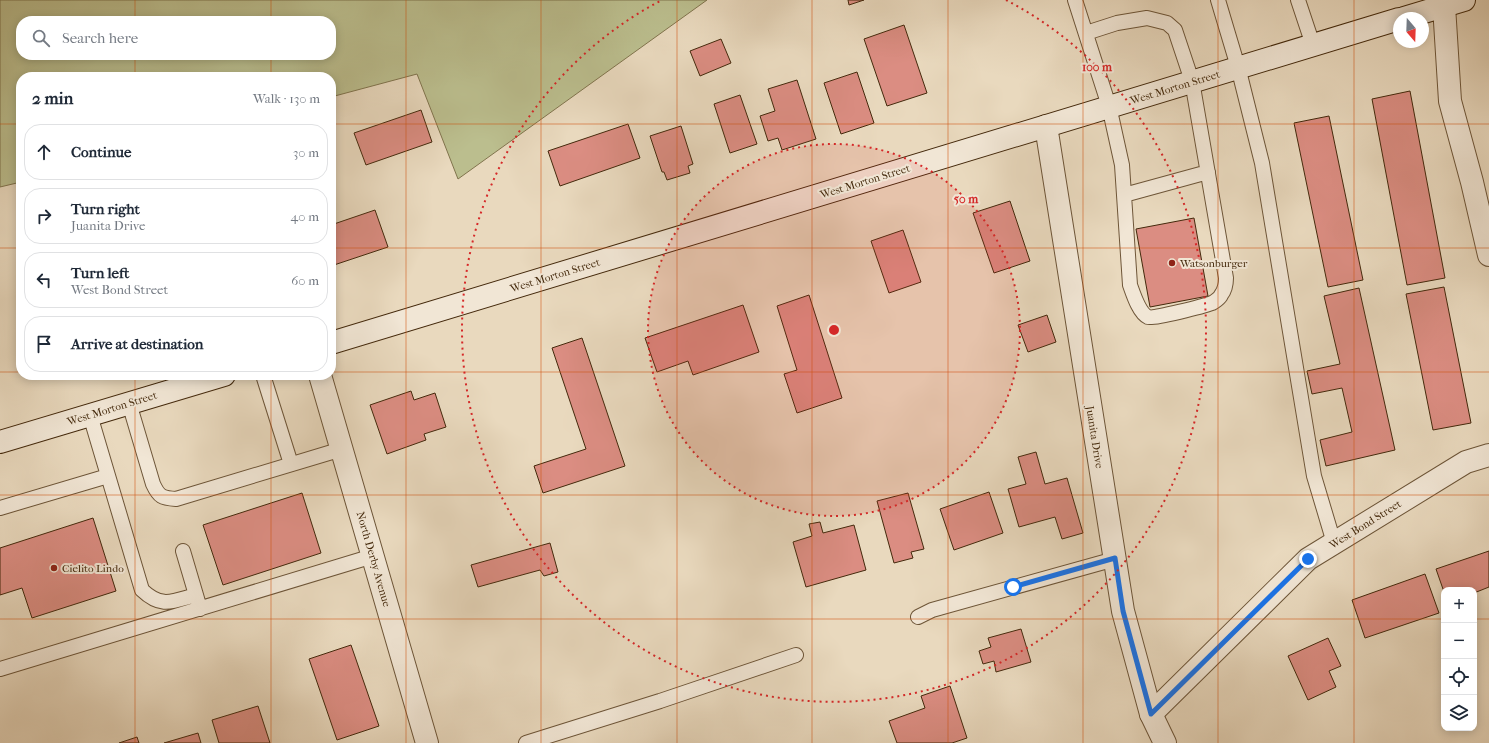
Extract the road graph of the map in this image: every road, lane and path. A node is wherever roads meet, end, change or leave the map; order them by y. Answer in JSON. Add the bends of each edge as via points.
{"nodes":[{"id":1,"x":1075,"y":0,"type":"edge"},
{"id":2,"x":1218,"y":0,"type":"edge"},
{"id":3,"x":1298,"y":0,"type":"edge"},
{"id":4,"x":1454,"y":3,"type":"edge"},
{"id":5,"x":1424,"y":12,"type":"edge"},
{"id":6,"x":1393,"y":21,"type":"edge"},
{"id":7,"x":1086,"y":33,"type":"junction"},
{"id":8,"x":1313,"y":45,"type":"junction"},
{"id":9,"x":1238,"y":68,"type":"junction"},
{"id":10,"x":1192,"y":81,"type":"junction"},
{"id":11,"x":1109,"y":106,"type":"junction"},
{"id":12,"x":1046,"y":126,"type":"junction"},
{"id":13,"x":1208,"y":172,"type":"junction"},
{"id":14,"x":1124,"y":195,"type":"junction"},
{"id":15,"x":1489,"y":255,"type":"edge"},
{"id":16,"x":336,"y":341,"type":"edge"},
{"id":17,"x":207,"y":380,"type":"edge"},
{"id":18,"x":265,"y":380,"type":"edge"},
{"id":19,"x":321,"y":380,"type":"edge"},
{"id":20,"x":129,"y":403,"type":"junction"},
{"id":21,"x":90,"y":415,"type":"junction"},
{"id":22,"x":0,"y":442,"type":"edge"},
{"id":23,"x":342,"y":449,"type":"junction"},
{"id":24,"x":1489,"y":455,"type":"edge"},
{"id":25,"x":291,"y":464,"type":"junction"},
{"id":26,"x":108,"y":476,"type":"junction"},
{"id":27,"x":0,"y":508,"type":"edge"},
{"id":28,"x":1334,"y":543,"type":"junction"},
{"id":29,"x":183,"y":552,"type":"dead end"},
{"id":30,"x":373,"y":556,"type":"junction"},
{"id":31,"x":1115,"y":558,"type":"junction"},
{"id":32,"x":196,"y":595,"type":"junction"},
{"id":33,"x":200,"y":609,"type":"junction"},
{"id":34,"x":918,"y":617,"type":"dead end"},
{"id":35,"x":796,"y":655,"type":"dead end"},
{"id":36,"x":0,"y":669,"type":"edge"},
{"id":37,"x":1151,"y":714,"type":"junction"},
{"id":38,"x":427,"y":743,"type":"edge"},
{"id":39,"x":526,"y":743,"type":"edge"},
{"id":40,"x":1165,"y":743,"type":"edge"}],
"edges":[{"from":1,"to":7,"type":"lane"},
{"from":2,"to":9,"type":"lane"},
{"from":3,"to":8,"type":"lane"},
{"from":4,"to":5,"type":"street"},
{"from":4,"to":15,"type":"street","via":[[1450,101]]},
{"from":6,"to":8,"type":"street","name":"West Morton Street"},
{"from":7,"to":10,"type":"lane","via":[[1147,18],[1167,23],[1175,30]]},
{"from":7,"to":11,"type":"lane"},
{"from":8,"to":9,"type":"street","name":"West Morton Street"},
{"from":9,"to":10,"type":"street","name":"West Morton Street"},
{"from":9,"to":28,"type":"lane","via":[[1262,163],[1314,476]]},
{"from":10,"to":11,"type":"street","name":"West Morton Street"},
{"from":10,"to":13,"type":"lane"},
{"from":11,"to":12,"type":"street","name":"West Morton Street"},
{"from":11,"to":14,"type":"lane","via":[[1122,165]]},
{"from":12,"to":16,"type":"street","name":"West Morton Street"},
{"from":12,"to":31,"type":"street","name":"Juanita Drive"},
{"from":13,"to":14,"type":"lane"},
{"from":13,"to":14,"type":"lane","via":[[1226,278],[1221,296],[1212,303],[1164,315],[1149,317],[1143,314],[1130,285]]},
{"from":17,"to":20,"type":"street","name":"West Morton Street"},
{"from":18,"to":25,"type":"lane"},
{"from":19,"to":23,"type":"street","name":"North Derby Avenue"},
{"from":20,"to":21,"type":"street","name":"West Morton Street"},
{"from":20,"to":25,"type":"lane","via":[[153,484],[158,494],[165,498],[176,499]]},
{"from":21,"to":22,"type":"street","name":"West Morton Street"},
{"from":21,"to":26,"type":"lane"},
{"from":23,"to":25,"type":"lane"},
{"from":23,"to":30,"type":"street","name":"North Derby Avenue"},
{"from":24,"to":28,"type":"street","name":"West Bond Street","via":[[1466,462]]},
{"from":26,"to":27,"type":"lane"},
{"from":26,"to":32,"type":"lane","via":[[142,590],[150,597],[167,603]]},
{"from":28,"to":37,"type":"street","name":"West Bond Street","via":[[1308,559]]},
{"from":29,"to":32,"type":"lane"},
{"from":30,"to":33,"type":"lane"},
{"from":30,"to":38,"type":"street","name":"North Derby Avenue"},
{"from":31,"to":34,"type":"lane","via":[[932,610]]},
{"from":31,"to":37,"type":"street","name":"Juanita Drive","via":[[1123,611]]},
{"from":32,"to":33,"type":"lane"},
{"from":33,"to":36,"type":"lane"},
{"from":35,"to":39,"type":"lane"},
{"from":37,"to":40,"type":"street","name":"Juanita Drive"}]}
